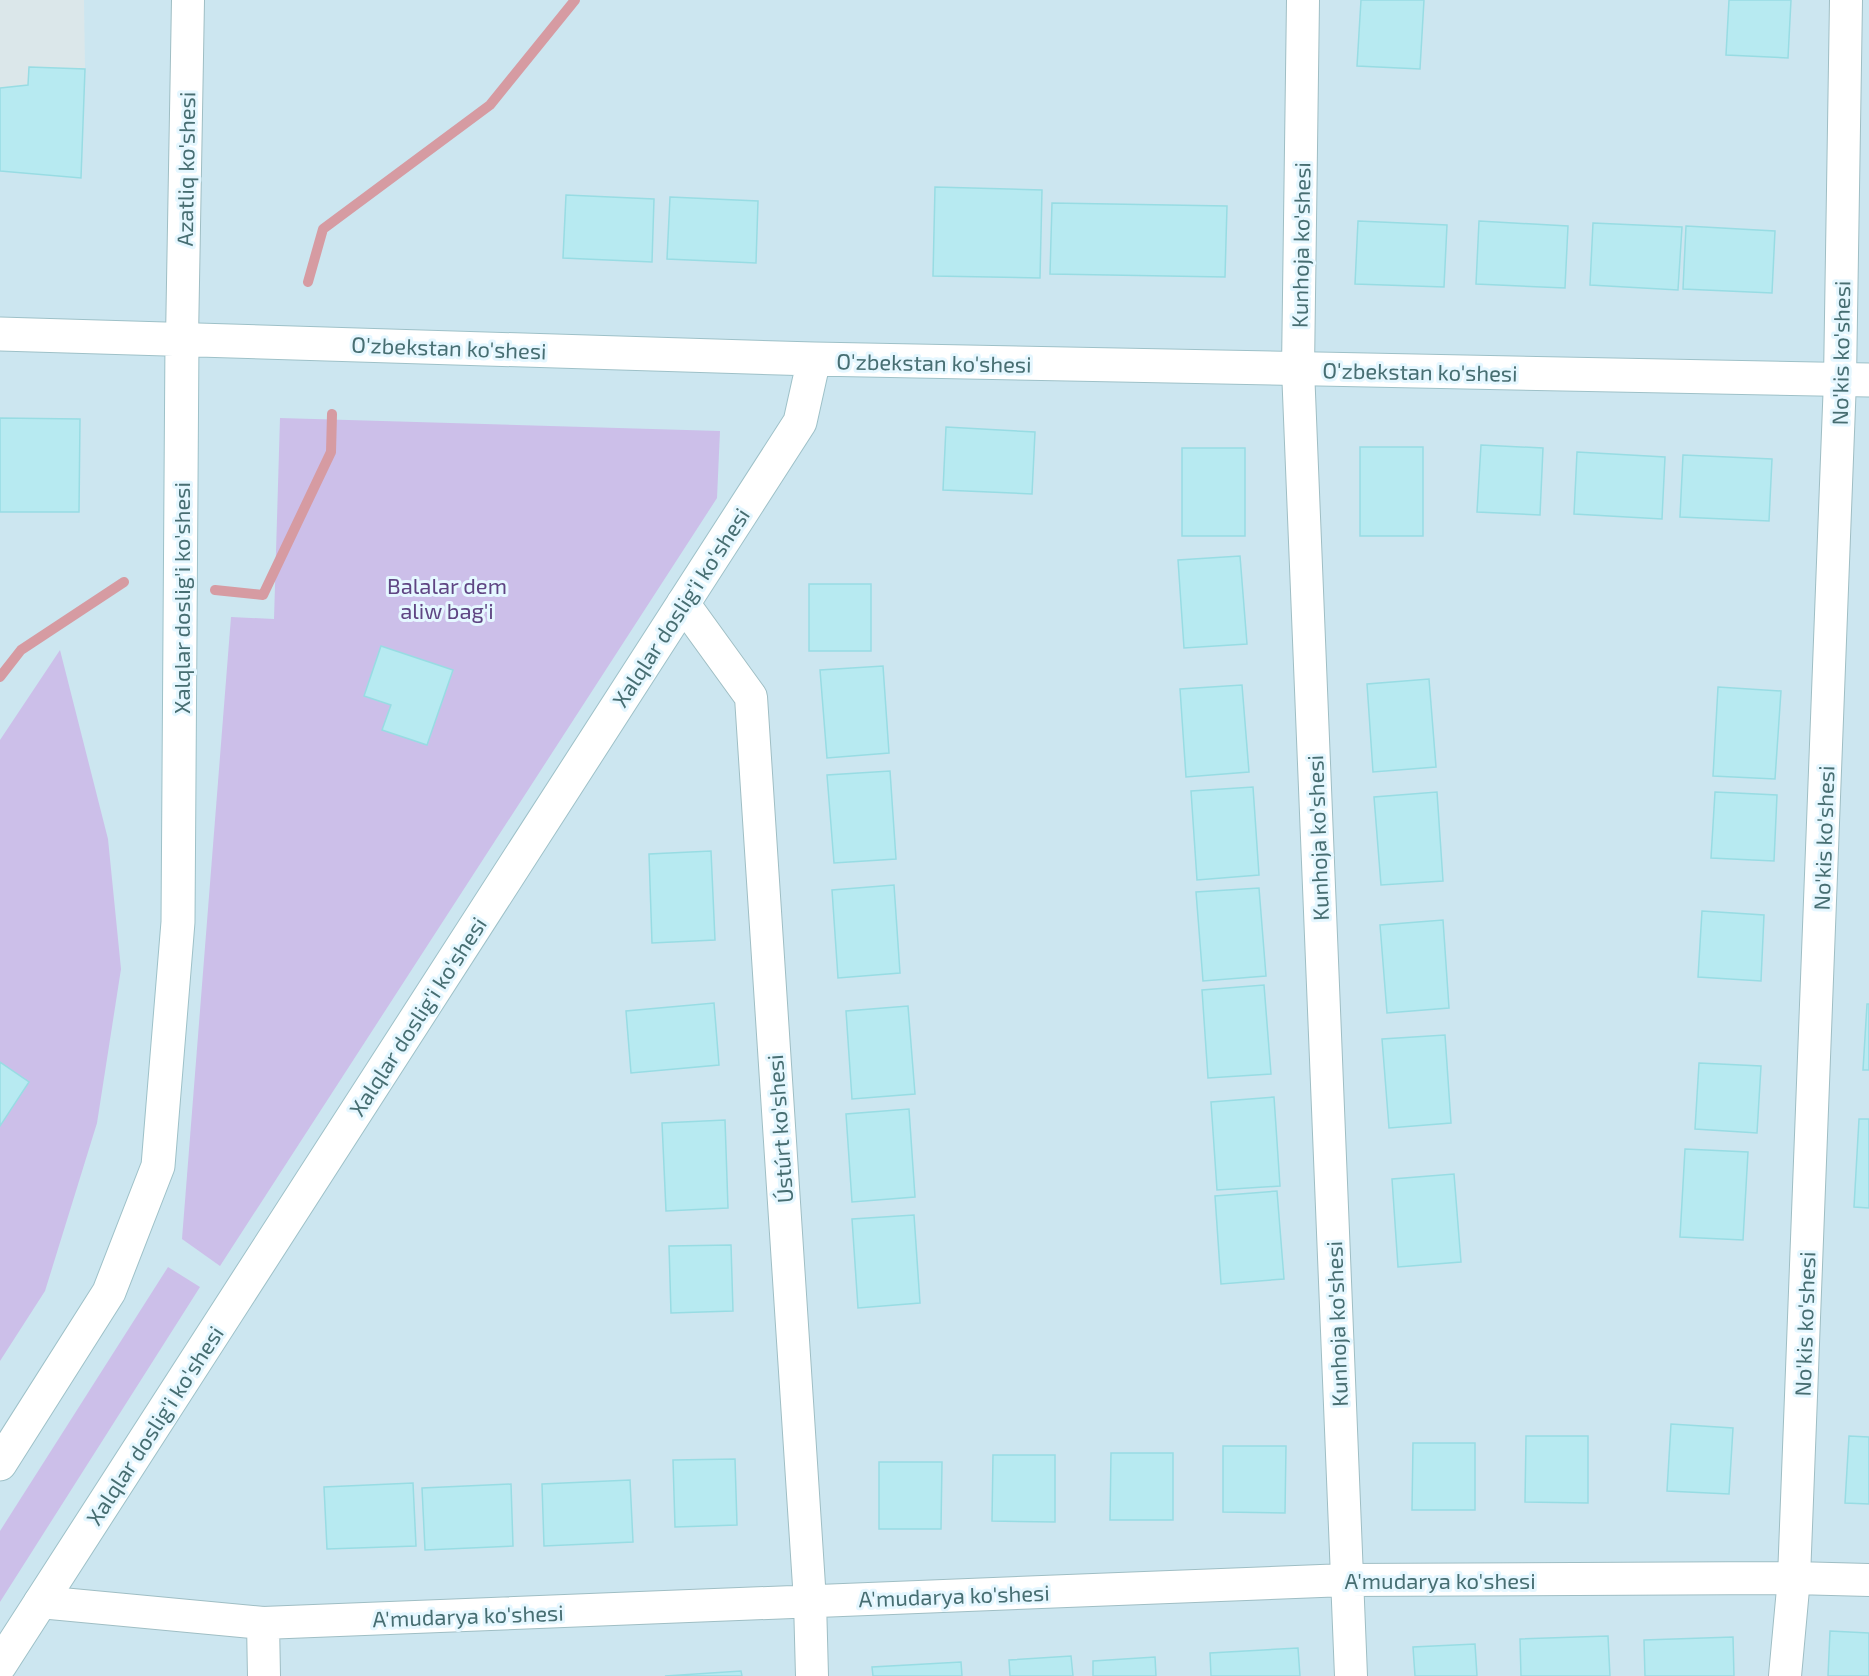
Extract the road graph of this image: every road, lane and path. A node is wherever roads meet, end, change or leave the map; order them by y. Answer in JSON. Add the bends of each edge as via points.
{"nodes":[{"id":1,"x":188,"y":0,"type":"edge"},
{"id":2,"x":1303,"y":0,"type":"edge"},
{"id":3,"x":1846,"y":0,"type":"edge"},
{"id":4,"x":0,"y":334,"type":"edge"},
{"id":5,"x":182,"y":339,"type":"junction"},
{"id":6,"x":814,"y":359,"type":"junction"},
{"id":7,"x":1298,"y":369,"type":"junction"},
{"id":8,"x":1855,"y":380,"type":"edge"},
{"id":9,"x":683,"y":603,"type":"junction"},
{"id":10,"x":0,"y":1464,"type":"edge"},
{"id":11,"x":1794,"y":1578,"type":"junction"},
{"id":12,"x":1346,"y":1580,"type":"junction"},
{"id":13,"x":1869,"y":1580,"type":"edge"},
{"id":14,"x":810,"y":1601,"type":"junction"},
{"id":15,"x":40,"y":1602,"type":"junction"},
{"id":16,"x":263,"y":1623,"type":"junction"},
{"id":17,"x":0,"y":1665,"type":"edge"},
{"id":18,"x":264,"y":1676,"type":"edge"},
{"id":19,"x":812,"y":1676,"type":"edge"},
{"id":20,"x":1351,"y":1676,"type":"edge"},
{"id":21,"x":1785,"y":1676,"type":"edge"}],
"edges":[{"from":1,"to":5,"type":"street","name":"Azatliq ko'shesi"},
{"from":2,"to":7,"type":"street","name":"Kunhoja ko'shesi"},
{"from":3,"to":8,"type":"street","name":"No'kis ko'shesi"},
{"from":4,"to":5,"type":"main road","name":"O'zbekstan ko'shesi"},
{"from":5,"to":6,"type":"main road","name":"O'zbekstan ko'shesi"},
{"from":5,"to":10,"type":"main road","name":"Xalqlar doslig'i ko'shesi","via":[[178,922],[158,1166],[109,1292]]},
{"from":6,"to":7,"type":"main road","name":"O'zbekstan ko'shesi"},
{"from":6,"to":9,"type":"main road","name":"Xalqlar doslig'i ko'shesi","via":[[800,422]]},
{"from":7,"to":8,"type":"main road","name":"O'zbekstan ko'shesi"},
{"from":7,"to":12,"type":"street","name":"Kunhoja ko'shesi"},
{"from":8,"to":11,"type":"street","name":"No'kis ko'shesi"},
{"from":9,"to":14,"type":"street","name":"Ústúrt ko'shesi","via":[[751,697]]},
{"from":9,"to":15,"type":"main road","name":"Xalqlar doslig'i ko'shesi"},
{"from":11,"to":12,"type":"street","name":"A'mudarya ko'shesi"},
{"from":11,"to":13,"type":"street","name":"A'mudarya ko'shesi"},
{"from":11,"to":21,"type":"street","name":"No'kis ko'shesi"},
{"from":12,"to":14,"type":"street","name":"A'mudarya ko'shesi"},
{"from":12,"to":20,"type":"street","name":"Kunhoja ko'shesi"},
{"from":14,"to":16,"type":"street","name":"A'mudarya ko'shesi"},
{"from":14,"to":19,"type":"street","name":"Ústúrt ko'shesi"},
{"from":15,"to":16,"type":"street","name":"A'mudarya ko'shesi"},
{"from":15,"to":17,"type":"main road","name":"Xalqlar doslig'i ko'shesi"},
{"from":16,"to":18,"type":"street"}]}
